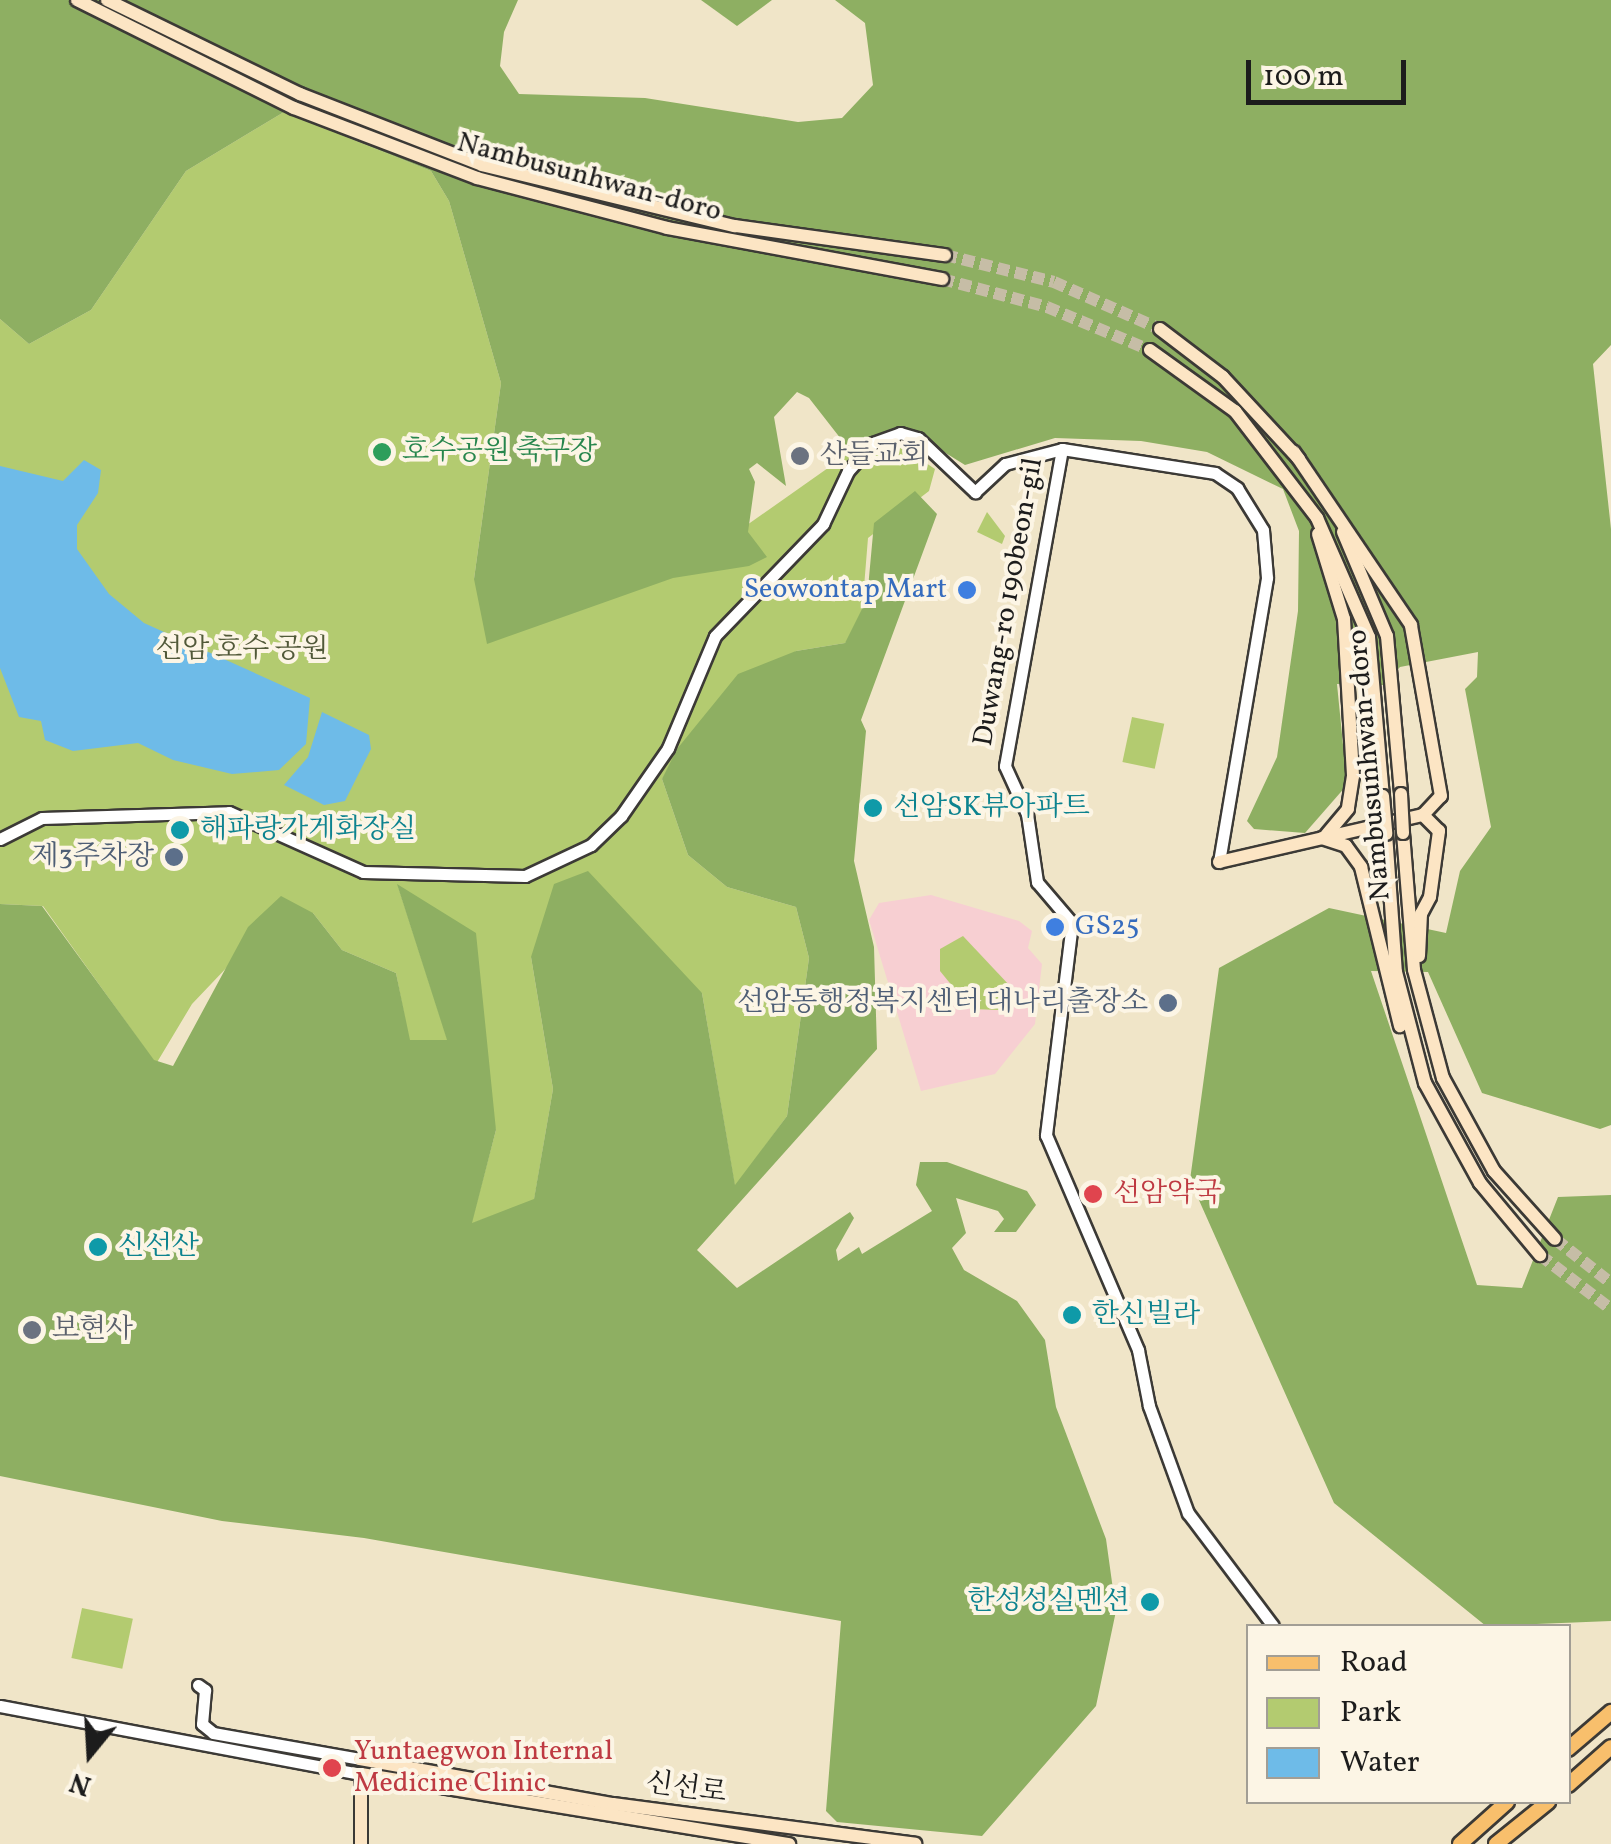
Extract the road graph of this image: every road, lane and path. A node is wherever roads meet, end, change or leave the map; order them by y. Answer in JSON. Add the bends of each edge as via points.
{"nodes":[{"id":1,"x":77,"y":0,"type":"edge"},
{"id":2,"x":107,"y":0,"type":"edge"},
{"id":3,"x":946,"y":255,"type":"tunnel mouth"},
{"id":4,"x":942,"y":279,"type":"tunnel mouth"},
{"id":5,"x":1160,"y":328,"type":"tunnel mouth"},
{"id":6,"x":1150,"y":350,"type":"tunnel mouth"},
{"id":7,"x":1062,"y":448,"type":"junction"},
{"id":8,"x":1294,"y":452,"type":"junction"},
{"id":9,"x":1298,"y":486,"type":"junction"},
{"id":10,"x":1423,"y":815,"type":"junction"},
{"id":11,"x":1320,"y":838,"type":"junction"},
{"id":12,"x":0,"y":839,"type":"edge"},
{"id":13,"x":1218,"y":862,"type":"joint"},
{"id":14,"x":1423,"y":1008,"type":"junction"},
{"id":15,"x":1440,"y":1114,"type":"junction"},
{"id":16,"x":1555,"y":1239,"type":"tunnel mouth"},
{"id":17,"x":1540,"y":1255,"type":"tunnel mouth"},
{"id":18,"x":1271,"y":1624,"type":"edge"},
{"id":19,"x":198,"y":1685,"type":"dead end"},
{"id":20,"x":0,"y":1706,"type":"edge"},
{"id":21,"x":1611,"y":1712,"type":"edge"},
{"id":22,"x":218,"y":1734,"type":"junction"},
{"id":23,"x":183,"y":1740,"type":"junction"},
{"id":24,"x":1571,"y":1746,"type":"edge"},
{"id":25,"x":1611,"y":1748,"type":"edge"},
{"id":26,"x":360,"y":1766,"type":"junction"},
{"id":27,"x":1571,"y":1781,"type":"edge"},
{"id":28,"x":1502,"y":1804,"type":"edge"},
{"id":29,"x":1506,"y":1804,"type":"edge"},
{"id":30,"x":1545,"y":1804,"type":"edge"},
{"id":31,"x":1523,"y":1821,"type":"junction"},
{"id":32,"x":361,"y":1844,"type":"edge"},
{"id":33,"x":789,"y":1844,"type":"edge"},
{"id":34,"x":915,"y":1844,"type":"edge"},
{"id":35,"x":1460,"y":1844,"type":"edge"},
{"id":36,"x":1496,"y":1844,"type":"edge"}],
"edges":[{"from":1,"to":4,"type":"main road","name":"Nambusunhwan-doro","via":[[294,108],[478,178],[667,228]]},
{"from":2,"to":3,"type":"main road","name":"Nambusunhwan-doro","via":[[284,88],[482,165],[735,226]]},
{"from":5,"to":8,"type":"main road","name":"Nambusunhwan-doro","via":[[1223,377]]},
{"from":6,"to":9,"type":"main road","name":"Nambusunhwan-doro","via":[[1234,411]]},
{"from":7,"to":12,"type":"street","name":"Duwang-ro 190beon-gil","via":[[1005,464],[975,492],[918,438],[900,433],[873,443],[848,471],[822,524],[715,636],[668,748],[620,816],[590,845],[524,876],[364,872],[219,811],[125,820],[42,818]]},
{"from":7,"to":13,"type":"street","via":[[1215,473],[1237,488],[1263,530],[1267,578]]},
{"from":7,"to":18,"type":"street","name":"Duwang-ro 190beon-gil","via":[[1005,766],[1027,814],[1037,882],[1072,923],[1046,1136],[1138,1350],[1154,1424],[1188,1513]]},
{"from":8,"to":10,"type":"main road","via":[[1392,589],[1416,641],[1442,780],[1438,802]]},
{"from":8,"to":14,"type":"main road","name":"Nambusunhwan-doro","bridge":true,"via":[[1380,608],[1392,666]]},
{"from":9,"to":11,"type":"main road","via":[[1344,619],[1348,674],[1352,795],[1339,824]]},
{"from":9,"to":15,"type":"main road","name":"Nambusunhwan-doro","bridge":true,"via":[[1361,610],[1375,668],[1399,985]]},
{"from":10,"to":11,"type":"main road"},
{"from":10,"to":14,"type":"main road","via":[[1438,831],[1430,898],[1420,914]]},
{"from":11,"to":13,"type":"main road"},
{"from":11,"to":15,"type":"main road","via":[[1346,846],[1361,867],[1396,1015]]},
{"from":14,"to":16,"type":"main road","name":"Nambusunhwan-doro","via":[[1443,1078],[1476,1143]]},
{"from":15,"to":17,"type":"main road","name":"Nambusunhwan-doro","via":[[1480,1183]]},
{"from":19,"to":22,"type":"street","via":[[205,1690],[202,1724]]},
{"from":20,"to":23,"type":"street"},
{"from":21,"to":24,"type":"main road"},
{"from":22,"to":23,"type":"street"},
{"from":22,"to":26,"type":"street","name":"신선로"},
{"from":23,"to":26,"type":"street"},
{"from":25,"to":27,"type":"main road"},
{"from":26,"to":32,"type":"main road"},
{"from":26,"to":33,"type":"main road"},
{"from":26,"to":34,"type":"main road","name":"신선로"},
{"from":28,"to":35,"type":"main road"},
{"from":29,"to":31,"type":"street"},
{"from":30,"to":31,"type":"main road"},
{"from":31,"to":36,"type":"main road"}]}
